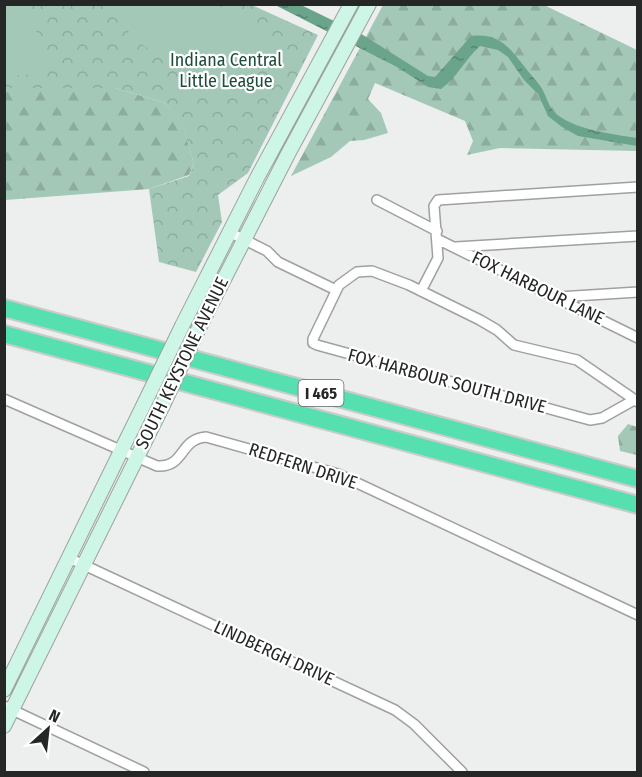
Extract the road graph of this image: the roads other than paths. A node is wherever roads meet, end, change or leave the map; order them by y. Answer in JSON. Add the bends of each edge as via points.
{"nodes":[{"id":1,"x":351,"y":4,"type":"edge"},
{"id":2,"x":369,"y":4,"type":"edge"},
{"id":3,"x":638,"y":187,"type":"edge"},
{"id":4,"x":377,"y":200,"type":"dead end"},
{"id":5,"x":229,"y":232,"type":"junction"},
{"id":6,"x":437,"y":235,"type":"junction"},
{"id":7,"x":638,"y":236,"type":"edge"},
{"id":8,"x":244,"y":240,"type":"junction"},
{"id":9,"x":453,"y":247,"type":"junction"},
{"id":10,"x":336,"y":290,"type":"junction"},
{"id":11,"x":421,"y":291,"type":"junction"},
{"id":12,"x":638,"y":292,"type":"edge"},
{"id":13,"x":556,"y":297,"type":"junction"},
{"id":14,"x":4,"y":308,"type":"edge"},
{"id":15,"x":4,"y":334,"type":"edge"},
{"id":16,"x":638,"y":338,"type":"edge"},
{"id":17,"x":4,"y":399,"type":"edge"},
{"id":18,"x":636,"y":401,"type":"edge"},
{"id":19,"x":121,"y":452,"type":"junction"},
{"id":20,"x":135,"y":458,"type":"junction"},
{"id":21,"x":638,"y":479,"type":"edge"},
{"id":22,"x":638,"y":505,"type":"edge"},
{"id":23,"x":69,"y":558,"type":"junction"},
{"id":24,"x":84,"y":565,"type":"junction"},
{"id":25,"x":638,"y":615,"type":"edge"},
{"id":26,"x":4,"y":690,"type":"edge"},
{"id":27,"x":8,"y":708,"type":"edge"},
{"id":28,"x":4,"y":726,"type":"edge"},
{"id":29,"x":144,"y":772,"type":"edge"},
{"id":30,"x":462,"y":772,"type":"edge"}],
"edges":[{"from":1,"to":5,"type":"main road","name":"SOUTH KEYSTONE AVENUE"},
{"from":2,"to":8,"type":"main road","name":"SOUTH KEYSTONE AVENUE"},
{"from":3,"to":6,"type":"street","via":[[441,199],[434,206]]},
{"from":4,"to":6,"type":"street","name":"FOX HARBOUR LANE"},
{"from":5,"to":8,"type":"street"},
{"from":5,"to":19,"type":"main road","name":"SOUTH KEYSTONE AVENUE","bridge":true},
{"from":6,"to":9,"type":"street","name":"FOX HARBOUR LANE"},
{"from":6,"to":11,"type":"street","via":[[437,263]]},
{"from":7,"to":9,"type":"street"},
{"from":8,"to":10,"type":"street","via":[[267,251],[278,262]]},
{"from":8,"to":20,"type":"main road","name":"SOUTH KEYSTONE AVENUE","bridge":true},
{"from":9,"to":13,"type":"street","name":"FOX HARBOUR LANE"},
{"from":10,"to":11,"type":"street","via":[[352,274],[364,270]]},
{"from":10,"to":18,"type":"street","name":"FOX HARBOUR SOUTH DRIVE","via":[[313,337],[316,345],[590,420]]},
{"from":11,"to":18,"type":"street","via":[[480,320],[514,345],[577,360]]},
{"from":12,"to":13,"type":"street"},
{"from":13,"to":16,"type":"street","name":"FOX HARBOUR LANE"},
{"from":14,"to":21,"type":"highway","number":"I 465"},
{"from":15,"to":22,"type":"highway","number":"I 465"},
{"from":17,"to":19,"type":"street","name":"REDFERN DRIVE"},
{"from":19,"to":20,"type":"street","name":"REDFERN DRIVE"},
{"from":19,"to":23,"type":"main road","name":"SOUTH KEYSTONE AVENUE"},
{"from":20,"to":24,"type":"main road","name":"SOUTH KEYSTONE AVENUE"},
{"from":20,"to":25,"type":"street","name":"REDFERN DRIVE","via":[[165,467],[178,459],[192,440],[206,437],[311,465],[360,483]]},
{"from":23,"to":24,"type":"street","name":"LINDBERGH DRIVE"},
{"from":23,"to":26,"type":"main road","name":"SOUTH KEYSTONE AVENUE"},
{"from":24,"to":27,"type":"main road","name":"SOUTH KEYSTONE AVENUE"},
{"from":24,"to":30,"type":"street","name":"LINDBERGH DRIVE","via":[[395,710]]},
{"from":27,"to":28,"type":"main road","name":"SOUTH KEYSTONE AVENUE"},
{"from":27,"to":29,"type":"street"}]}
